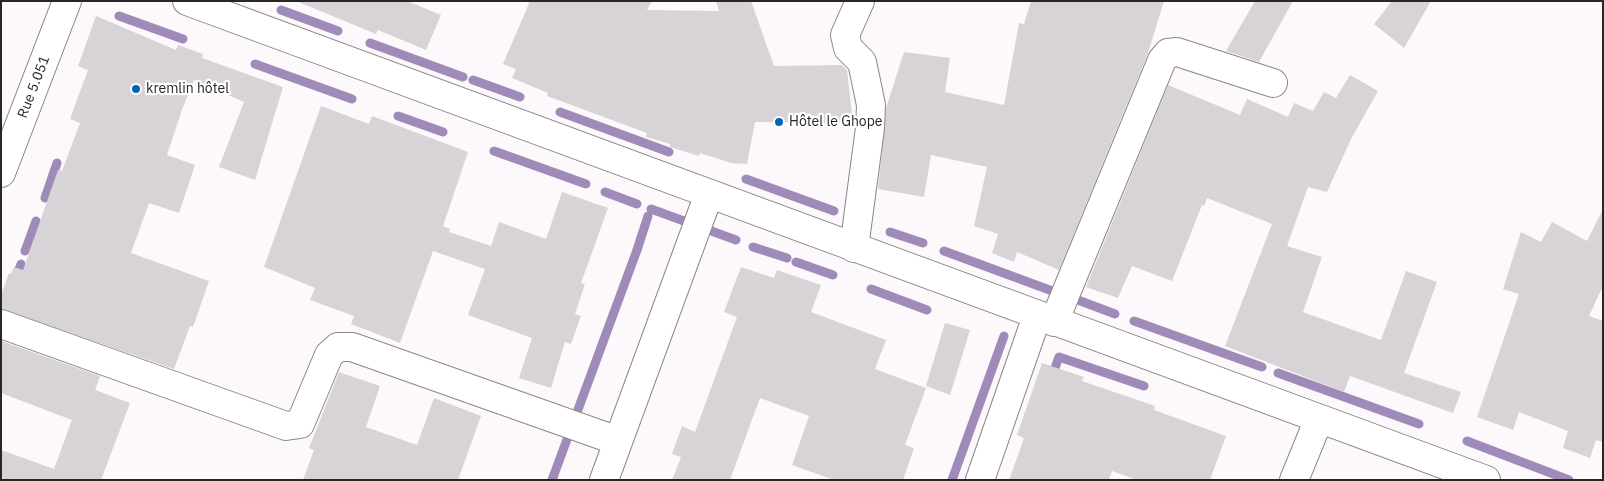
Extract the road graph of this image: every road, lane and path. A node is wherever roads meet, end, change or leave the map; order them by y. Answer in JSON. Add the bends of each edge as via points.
{"nodes":[{"id":1,"x":66,"y":1,"type":"edge"},
{"id":2,"x":860,"y":1,"type":"edge"},
{"id":3,"x":194,"y":2,"type":"edge"},
{"id":4,"x":1274,"y":83,"type":"dead end"},
{"id":5,"x":1,"y":173,"type":"edge"},
{"id":6,"x":709,"y":194,"type":"junction"},
{"id":7,"x":854,"y":248,"type":"junction"},
{"id":8,"x":1046,"y":319,"type":"junction"},
{"id":9,"x":1,"y":324,"type":"edge"},
{"id":10,"x":1319,"y":419,"type":"junction"},
{"id":11,"x":618,"y":441,"type":"junction"},
{"id":12,"x":1476,"y":478,"type":"edge"},
{"id":13,"x":604,"y":480,"type":"edge"},
{"id":14,"x":980,"y":480,"type":"edge"},
{"id":15,"x":1294,"y":480,"type":"edge"}],
"edges":[{"from":1,"to":5,"type":"street","name":"Rue 5.051"},
{"from":2,"to":7,"type":"street","via":[[845,35],[848,48],[862,62],[871,105]]},
{"from":3,"to":6,"type":"street"},
{"from":4,"to":8,"type":"street","via":[[1177,52],[1168,53],[1162,60]]},
{"from":6,"to":7,"type":"street"},
{"from":6,"to":11,"type":"street"},
{"from":7,"to":8,"type":"street"},
{"from":8,"to":10,"type":"street"},
{"from":8,"to":14,"type":"street"},
{"from":9,"to":11,"type":"street","via":[[286,426],[300,424],[329,355],[338,347],[352,347]]},
{"from":10,"to":12,"type":"street"},
{"from":10,"to":15,"type":"street"},
{"from":11,"to":13,"type":"street"}]}
